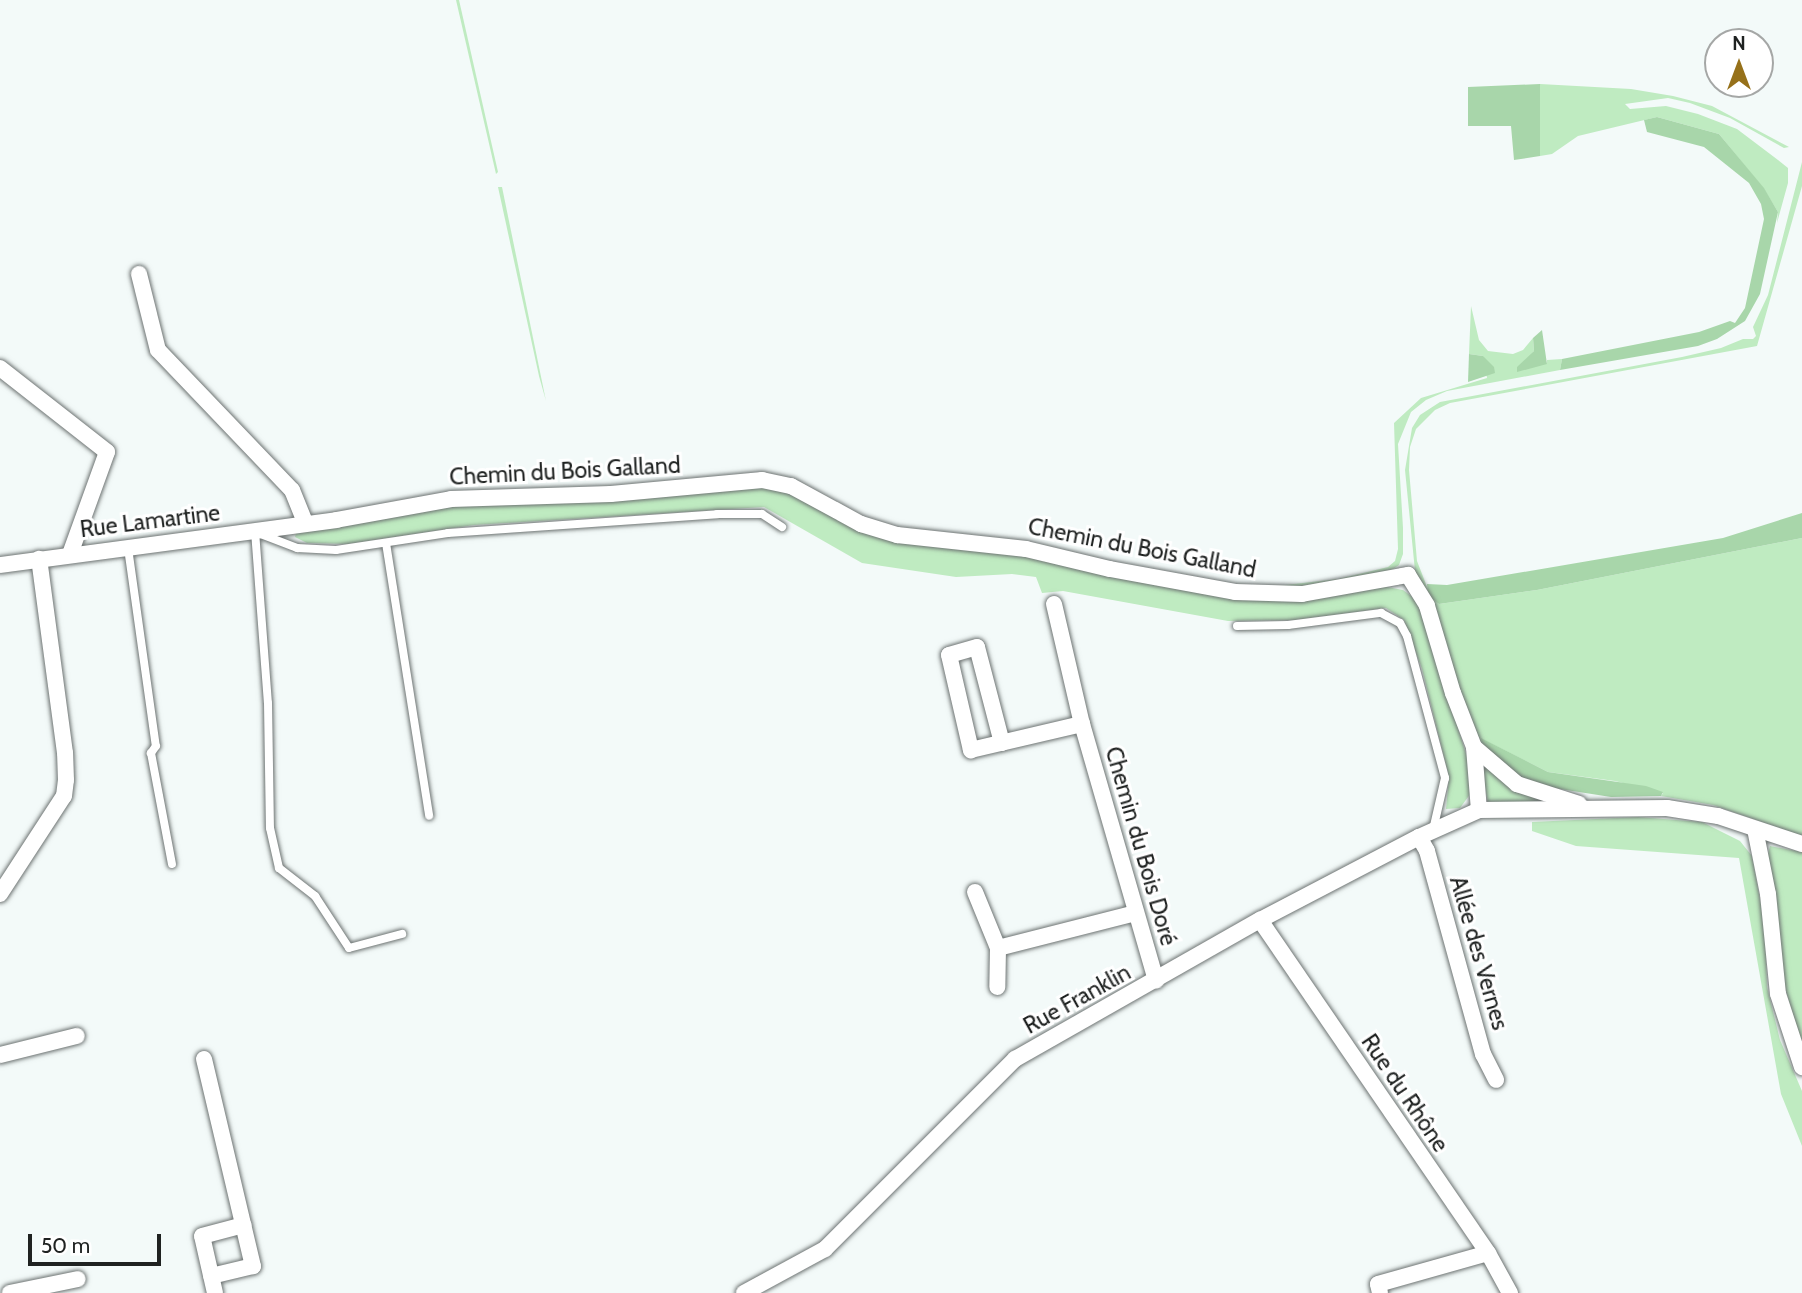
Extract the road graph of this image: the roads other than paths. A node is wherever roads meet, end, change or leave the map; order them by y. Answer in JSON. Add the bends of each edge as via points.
{"nodes":[{"id":1,"x":139,"y":274,"type":"dead end"},
{"id":2,"x":0,"y":368,"type":"edge"},
{"id":3,"x":305,"y":523,"type":"junction"},
{"id":4,"x":782,"y":527,"type":"dead end"},
{"id":5,"x":255,"y":531,"type":"junction"},
{"id":6,"x":386,"y":542,"type":"junction"},
{"id":7,"x":128,"y":548,"type":"junction"},
{"id":8,"x":70,"y":554,"type":"junction"},
{"id":9,"x":39,"y":559,"type":"junction"},
{"id":10,"x":0,"y":565,"type":"edge"},
{"id":11,"x":1054,"y":604,"type":"dead end"},
{"id":12,"x":1237,"y":625,"type":"dead end"},
{"id":13,"x":1082,"y":724,"type":"junction"},
{"id":14,"x":1002,"y":743,"type":"junction"},
{"id":15,"x":1475,"y":747,"type":"junction"},
{"id":16,"x":1591,"y":807,"type":"junction"},
{"id":17,"x":1479,"y":810,"type":"junction"},
{"id":18,"x":429,"y":816,"type":"dead end"},
{"id":19,"x":1755,"y":829,"type":"junction"},
{"id":20,"x":1426,"y":833,"type":"junction"},
{"id":21,"x":1802,"y":844,"type":"edge"},
{"id":22,"x":172,"y":864,"type":"dead end"},
{"id":23,"x":975,"y":892,"type":"dead end"},
{"id":24,"x":0,"y":894,"type":"edge"},
{"id":25,"x":1135,"y":913,"type":"junction"},
{"id":26,"x":1260,"y":920,"type":"junction"},
{"id":27,"x":401,"y":934,"type":"dead end"},
{"id":28,"x":998,"y":948,"type":"junction"},
{"id":29,"x":1156,"y":981,"type":"junction"},
{"id":30,"x":997,"y":987,"type":"dead end"},
{"id":31,"x":77,"y":1036,"type":"dead end"},
{"id":32,"x":0,"y":1055,"type":"edge"},
{"id":33,"x":204,"y":1059,"type":"dead end"},
{"id":34,"x":1802,"y":1067,"type":"edge"},
{"id":35,"x":1496,"y":1080,"type":"dead end"},
{"id":36,"x":244,"y":1225,"type":"junction"},
{"id":37,"x":1488,"y":1253,"type":"junction"},
{"id":38,"x":211,"y":1276,"type":"junction"},
{"id":39,"x":78,"y":1279,"type":"dead end"},
{"id":40,"x":10,"y":1293,"type":"edge"},
{"id":41,"x":215,"y":1293,"type":"edge"},
{"id":42,"x":744,"y":1293,"type":"edge"},
{"id":43,"x":1380,"y":1293,"type":"edge"},
{"id":44,"x":1510,"y":1293,"type":"edge"}],
"edges":[{"from":1,"to":3,"type":"street","via":[[158,350],[292,490]]},
{"from":2,"to":8,"type":"street","via":[[107,452]]},
{"from":3,"to":5,"type":"street","name":"Rue Lamartine"},
{"from":3,"to":15,"type":"street","name":"Chemin du Bois Galland","via":[[471,496],[611,494],[762,480],[790,486],[860,524],[897,536],[1026,549],[1235,592],[1302,594],[1408,575],[1427,606]]},
{"from":4,"to":6,"type":"lane","via":[[762,514],[738,513],[479,530]]},
{"from":5,"to":6,"type":"lane","via":[[277,542],[316,550]]},
{"from":5,"to":7,"type":"street","name":"Rue Lamartine"},
{"from":5,"to":27,"type":"lane","via":[[268,704],[270,828],[279,868],[315,896],[349,948]]},
{"from":6,"to":18,"type":"lane"},
{"from":7,"to":8,"type":"street","name":"Rue Lamartine"},
{"from":7,"to":22,"type":"lane","via":[[156,746],[150,753]]},
{"from":8,"to":9,"type":"street","name":"Rue Lamartine"},
{"from":9,"to":10,"type":"street","name":"Rue Lamartine"},
{"from":9,"to":24,"type":"street","via":[[66,780],[64,796]]},
{"from":11,"to":13,"type":"street","name":"Chemin du Bois Doré"},
{"from":12,"to":20,"type":"lane","via":[[1288,625],[1381,613],[1400,622],[1445,778]]},
{"from":13,"to":14,"type":"street","name":"Chemin du Bois Doré"},
{"from":13,"to":25,"type":"street","name":"Chemin du Bois Doré"},
{"from":14,"to":14,"type":"street","name":"Chemin du Bois Doré","via":[[971,750],[948,655],[977,647]]},
{"from":15,"to":16,"type":"street","via":[[1517,784]]},
{"from":15,"to":17,"type":"street","name":"Chemin du Bois Galland"},
{"from":16,"to":17,"type":"street"},
{"from":16,"to":19,"type":"street","via":[[1692,810]]},
{"from":17,"to":20,"type":"street","name":"Rue Franklin"},
{"from":19,"to":21,"type":"street"},
{"from":19,"to":34,"type":"street","via":[[1768,894],[1778,994]]},
{"from":20,"to":26,"type":"street","name":"Rue Franklin"},
{"from":20,"to":35,"type":"street","name":"Allée des Vernes","via":[[1427,851],[1483,1054]]},
{"from":23,"to":28,"type":"street"},
{"from":25,"to":28,"type":"street"},
{"from":25,"to":29,"type":"street","name":"Chemin du Bois Doré"},
{"from":26,"to":29,"type":"street","name":"Rue Franklin"},
{"from":26,"to":37,"type":"street","name":"Rue du Rhône"},
{"from":28,"to":30,"type":"street"},
{"from":29,"to":42,"type":"street","name":"Rue Franklin","via":[[1016,1059],[825,1249]]},
{"from":31,"to":32,"type":"street"},
{"from":33,"to":36,"type":"street"},
{"from":36,"to":38,"type":"street","via":[[202,1236]]},
{"from":36,"to":38,"type":"street","via":[[253,1266]]},
{"from":37,"to":43,"type":"street","via":[[1378,1284]]},
{"from":37,"to":44,"type":"street","name":"Rue du Rhône"},
{"from":38,"to":41,"type":"street"},
{"from":39,"to":40,"type":"street"}]}
